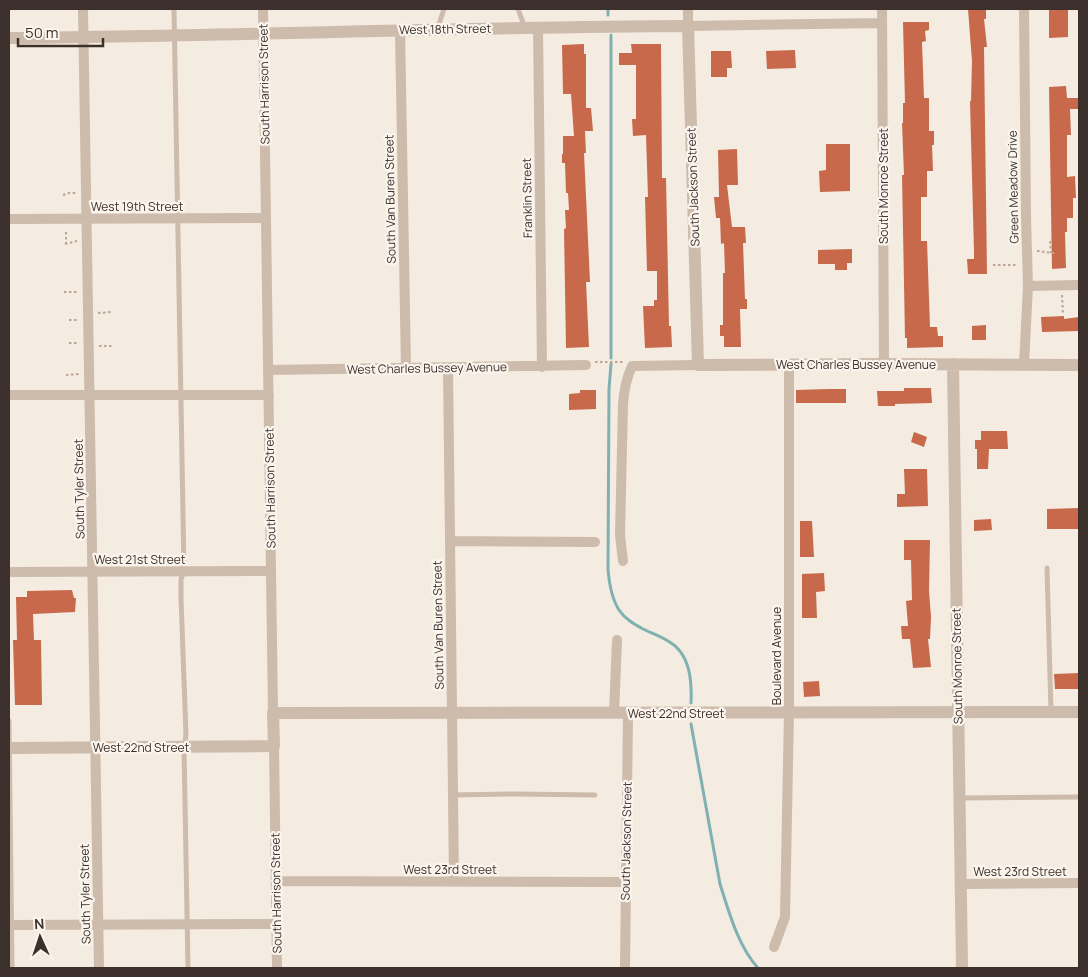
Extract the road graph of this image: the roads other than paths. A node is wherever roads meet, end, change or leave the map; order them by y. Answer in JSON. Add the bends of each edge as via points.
{"nodes":[{"id":1,"x":83,"y":9,"type":"edge"},
{"id":2,"x":174,"y":9,"type":"edge"},
{"id":3,"x":263,"y":9,"type":"edge"},
{"id":4,"x":444,"y":9,"type":"edge"},
{"id":5,"x":518,"y":9,"type":"edge"},
{"id":6,"x":688,"y":9,"type":"edge"},
{"id":7,"x":882,"y":9,"type":"edge"},
{"id":8,"x":1024,"y":9,"type":"edge"},
{"id":9,"x":882,"y":24,"type":"junction"},
{"id":10,"x":688,"y":26,"type":"junction"},
{"id":11,"x":532,"y":28,"type":"junction"},
{"id":12,"x":400,"y":30,"type":"junction"},
{"id":13,"x":437,"y":30,"type":"junction"},
{"id":14,"x":263,"y":34,"type":"junction"},
{"id":15,"x":174,"y":36,"type":"junction"},
{"id":16,"x":9,"y":38,"type":"edge"},
{"id":17,"x":84,"y":38,"type":"junction"},
{"id":18,"x":87,"y":218,"type":"junction"},
{"id":19,"x":178,"y":218,"type":"junction"},
{"id":20,"x":266,"y":218,"type":"junction"},
{"id":21,"x":9,"y":219,"type":"edge"},
{"id":22,"x":1079,"y":285,"type":"edge"},
{"id":23,"x":1028,"y":286,"type":"junction"},
{"id":24,"x":789,"y":364,"type":"junction"},
{"id":25,"x":884,"y":364,"type":"junction"},
{"id":26,"x":953,"y":364,"type":"junction"},
{"id":27,"x":1024,"y":364,"type":"junction"},
{"id":28,"x":698,"y":365,"type":"junction"},
{"id":29,"x":1079,"y":365,"type":"edge"},
{"id":30,"x":586,"y":366,"type":"dead end"},
{"id":31,"x":542,"y":367,"type":"junction"},
{"id":32,"x":406,"y":368,"type":"junction"},
{"id":33,"x":448,"y":368,"type":"junction"},
{"id":34,"x":268,"y":370,"type":"junction"},
{"id":35,"x":9,"y":395,"type":"edge"},
{"id":36,"x":90,"y":395,"type":"junction"},
{"id":37,"x":180,"y":395,"type":"junction"},
{"id":38,"x":269,"y":395,"type":"junction"},
{"id":39,"x":450,"y":541,"type":"junction"},
{"id":40,"x":595,"y":542,"type":"dead end"},
{"id":41,"x":623,"y":561,"type":"dead end"},
{"id":42,"x":1047,"y":568,"type":"dead end"},
{"id":43,"x":184,"y":571,"type":"junction"},
{"id":44,"x":271,"y":571,"type":"junction"},
{"id":45,"x":9,"y":572,"type":"edge"},
{"id":46,"x":92,"y":572,"type":"junction"},
{"id":47,"x":617,"y":640,"type":"dead end"},
{"id":48,"x":789,"y":712,"type":"junction"},
{"id":49,"x":1051,"y":712,"type":"junction"},
{"id":50,"x":1079,"y":712,"type":"edge"},
{"id":51,"x":273,"y":713,"type":"junction"},
{"id":52,"x":452,"y":713,"type":"junction"},
{"id":53,"x":614,"y":713,"type":"junction"},
{"id":54,"x":628,"y":713,"type":"junction"},
{"id":55,"x":958,"y":713,"type":"junction"},
{"id":56,"x":9,"y":721,"type":"edge"},
{"id":57,"x":274,"y":746,"type":"junction"},
{"id":58,"x":95,"y":747,"type":"junction"},
{"id":59,"x":184,"y":747,"type":"junction"},
{"id":60,"x":9,"y":748,"type":"edge"},
{"id":61,"x":453,"y":795,"type":"junction"},
{"id":62,"x":595,"y":795,"type":"dead end"},
{"id":63,"x":1079,"y":797,"type":"edge"},
{"id":64,"x":961,"y":798,"type":"junction"},
{"id":65,"x":276,"y":881,"type":"junction"},
{"id":66,"x":454,"y":882,"type":"junction"},
{"id":67,"x":625,"y":882,"type":"junction"},
{"id":68,"x":1079,"y":883,"type":"edge"},
{"id":69,"x":962,"y":884,"type":"junction"},
{"id":70,"x":10,"y":924,"type":"edge"},
{"id":71,"x":98,"y":924,"type":"junction"},
{"id":72,"x":188,"y":924,"type":"junction"},
{"id":73,"x":276,"y":924,"type":"junction"},
{"id":74,"x":774,"y":947,"type":"dead end"},
{"id":75,"x":12,"y":968,"type":"edge"},
{"id":76,"x":99,"y":968,"type":"edge"},
{"id":77,"x":188,"y":968,"type":"edge"},
{"id":78,"x":277,"y":968,"type":"edge"},
{"id":79,"x":625,"y":968,"type":"edge"},
{"id":80,"x":962,"y":968,"type":"edge"}],
"edges":[{"from":1,"to":17,"type":"street","name":"South Tyler Street"},
{"from":2,"to":15,"type":"lane"},
{"from":3,"to":14,"type":"street","name":"South Harrison Street"},
{"from":4,"to":13,"type":"lane"},
{"from":5,"to":11,"type":"lane"},
{"from":6,"to":10,"type":"street","name":"South Jackson Street"},
{"from":7,"to":9,"type":"street","name":"South Monroe Street"},
{"from":8,"to":23,"type":"street","name":"Green Meadow Drive"},
{"from":9,"to":10,"type":"street","name":"West 18th Street"},
{"from":9,"to":25,"type":"street","name":"South Monroe Street"},
{"from":10,"to":11,"type":"street","name":"West 18th Street"},
{"from":10,"to":28,"type":"street","name":"South Jackson Street"},
{"from":11,"to":13,"type":"street","name":"West 18th Street"},
{"from":11,"to":31,"type":"street","name":"Franklin Street"},
{"from":12,"to":13,"type":"street","name":"West 18th Street"},
{"from":12,"to":14,"type":"street","name":"West 18th Street"},
{"from":12,"to":32,"type":"street","name":"South Van Buren Street"},
{"from":14,"to":15,"type":"street","name":"West 18th Street"},
{"from":14,"to":20,"type":"street","name":"South Harrison Street"},
{"from":15,"to":17,"type":"street","name":"West 18th Street"},
{"from":15,"to":19,"type":"lane"},
{"from":16,"to":17,"type":"street","name":"West 18th Street"},
{"from":17,"to":18,"type":"street","name":"South Tyler Street"},
{"from":18,"to":19,"type":"street","name":"West 19th Street"},
{"from":18,"to":21,"type":"street","name":"West 19th Street"},
{"from":18,"to":36,"type":"street","name":"South Tyler Street"},
{"from":19,"to":20,"type":"street","name":"West 19th Street"},
{"from":19,"to":37,"type":"lane"},
{"from":20,"to":34,"type":"street","name":"South Harrison Street"},
{"from":22,"to":23,"type":"street"},
{"from":23,"to":27,"type":"street","name":"Green Meadow Drive"},
{"from":24,"to":25,"type":"street","name":"West Charles Bussey Avenue"},
{"from":24,"to":28,"type":"street","name":"West Charles Bussey Avenue"},
{"from":24,"to":48,"type":"street","name":"Boulevard Avenue"},
{"from":25,"to":26,"type":"street","name":"West Charles Bussey Avenue"},
{"from":26,"to":27,"type":"street","name":"West Charles Bussey Avenue"},
{"from":26,"to":55,"type":"street","name":"South Monroe Street"},
{"from":27,"to":29,"type":"street","name":"West Charles Bussey Avenue"},
{"from":28,"to":41,"type":"street","name":"West Charles Bussey Avenue","via":[[632,366],[624,387],[623,404],[620,536]]},
{"from":30,"to":31,"type":"street","name":"West Charles Bussey Avenue"},
{"from":31,"to":33,"type":"street","name":"West Charles Bussey Avenue"},
{"from":32,"to":33,"type":"street","name":"West Charles Bussey Avenue"},
{"from":32,"to":34,"type":"street","name":"West Charles Bussey Avenue"},
{"from":33,"to":39,"type":"street","name":"South Van Buren Street"},
{"from":34,"to":38,"type":"street","name":"South Harrison Street"},
{"from":35,"to":36,"type":"street"},
{"from":36,"to":37,"type":"street"},
{"from":36,"to":46,"type":"street","name":"South Tyler Street"},
{"from":37,"to":38,"type":"street"},
{"from":37,"to":43,"type":"lane"},
{"from":38,"to":44,"type":"street","name":"South Harrison Street"},
{"from":39,"to":40,"type":"street"},
{"from":39,"to":52,"type":"street","name":"South Van Buren Street"},
{"from":42,"to":49,"type":"lane"},
{"from":43,"to":44,"type":"street","name":"West 21st Street"},
{"from":43,"to":46,"type":"street","name":"West 21st Street"},
{"from":43,"to":59,"type":"lane","via":[[181,579]]},
{"from":44,"to":51,"type":"street","name":"South Harrison Street"},
{"from":45,"to":46,"type":"street","name":"West 21st Street"},
{"from":46,"to":58,"type":"street","name":"South Tyler Street"},
{"from":47,"to":53,"type":"street"},
{"from":48,"to":54,"type":"street","name":"West 22nd Street"},
{"from":48,"to":55,"type":"street","name":"West 22nd Street"},
{"from":48,"to":74,"type":"street","name":"Boulevard Avenue","via":[[786,917]]},
{"from":49,"to":50,"type":"street","name":"West 22nd Street"},
{"from":49,"to":55,"type":"street","name":"West 22nd Street"},
{"from":51,"to":52,"type":"street","name":"West 22nd Street"},
{"from":51,"to":57,"type":"street","name":"South Harrison Street"},
{"from":52,"to":53,"type":"street","name":"West 22nd Street"},
{"from":52,"to":61,"type":"street","name":"South Van Buren Street"},
{"from":53,"to":54,"type":"street","name":"West 22nd Street"},
{"from":54,"to":67,"type":"street","name":"South Jackson Street"},
{"from":55,"to":64,"type":"street","name":"South Monroe Street"},
{"from":56,"to":60,"type":"lane"},
{"from":57,"to":59,"type":"street","name":"West 22nd Street"},
{"from":57,"to":65,"type":"street","name":"South Harrison Street"},
{"from":58,"to":59,"type":"street","name":"West 22nd Street"},
{"from":58,"to":60,"type":"street","name":"West 22nd Street"},
{"from":58,"to":71,"type":"street","name":"South Tyler Street"},
{"from":59,"to":72,"type":"lane"},
{"from":60,"to":70,"type":"lane"},
{"from":61,"to":62,"type":"lane"},
{"from":61,"to":66,"type":"street","name":"South Van Buren Street"},
{"from":63,"to":64,"type":"lane"},
{"from":64,"to":69,"type":"street","name":"South Monroe Street"},
{"from":65,"to":66,"type":"street","name":"West 23rd Street"},
{"from":65,"to":73,"type":"street","name":"South Harrison Street"},
{"from":66,"to":67,"type":"street","name":"West 23rd Street"},
{"from":67,"to":79,"type":"street","name":"South Jackson Street"},
{"from":68,"to":69,"type":"street","name":"West 23rd Street"},
{"from":69,"to":80,"type":"street","name":"South Monroe Street"},
{"from":70,"to":71,"type":"street"},
{"from":70,"to":75,"type":"lane"},
{"from":71,"to":72,"type":"street"},
{"from":71,"to":76,"type":"street","name":"South Tyler Street"},
{"from":72,"to":73,"type":"street"},
{"from":72,"to":77,"type":"lane"},
{"from":73,"to":78,"type":"street","name":"South Harrison Street"}]}
